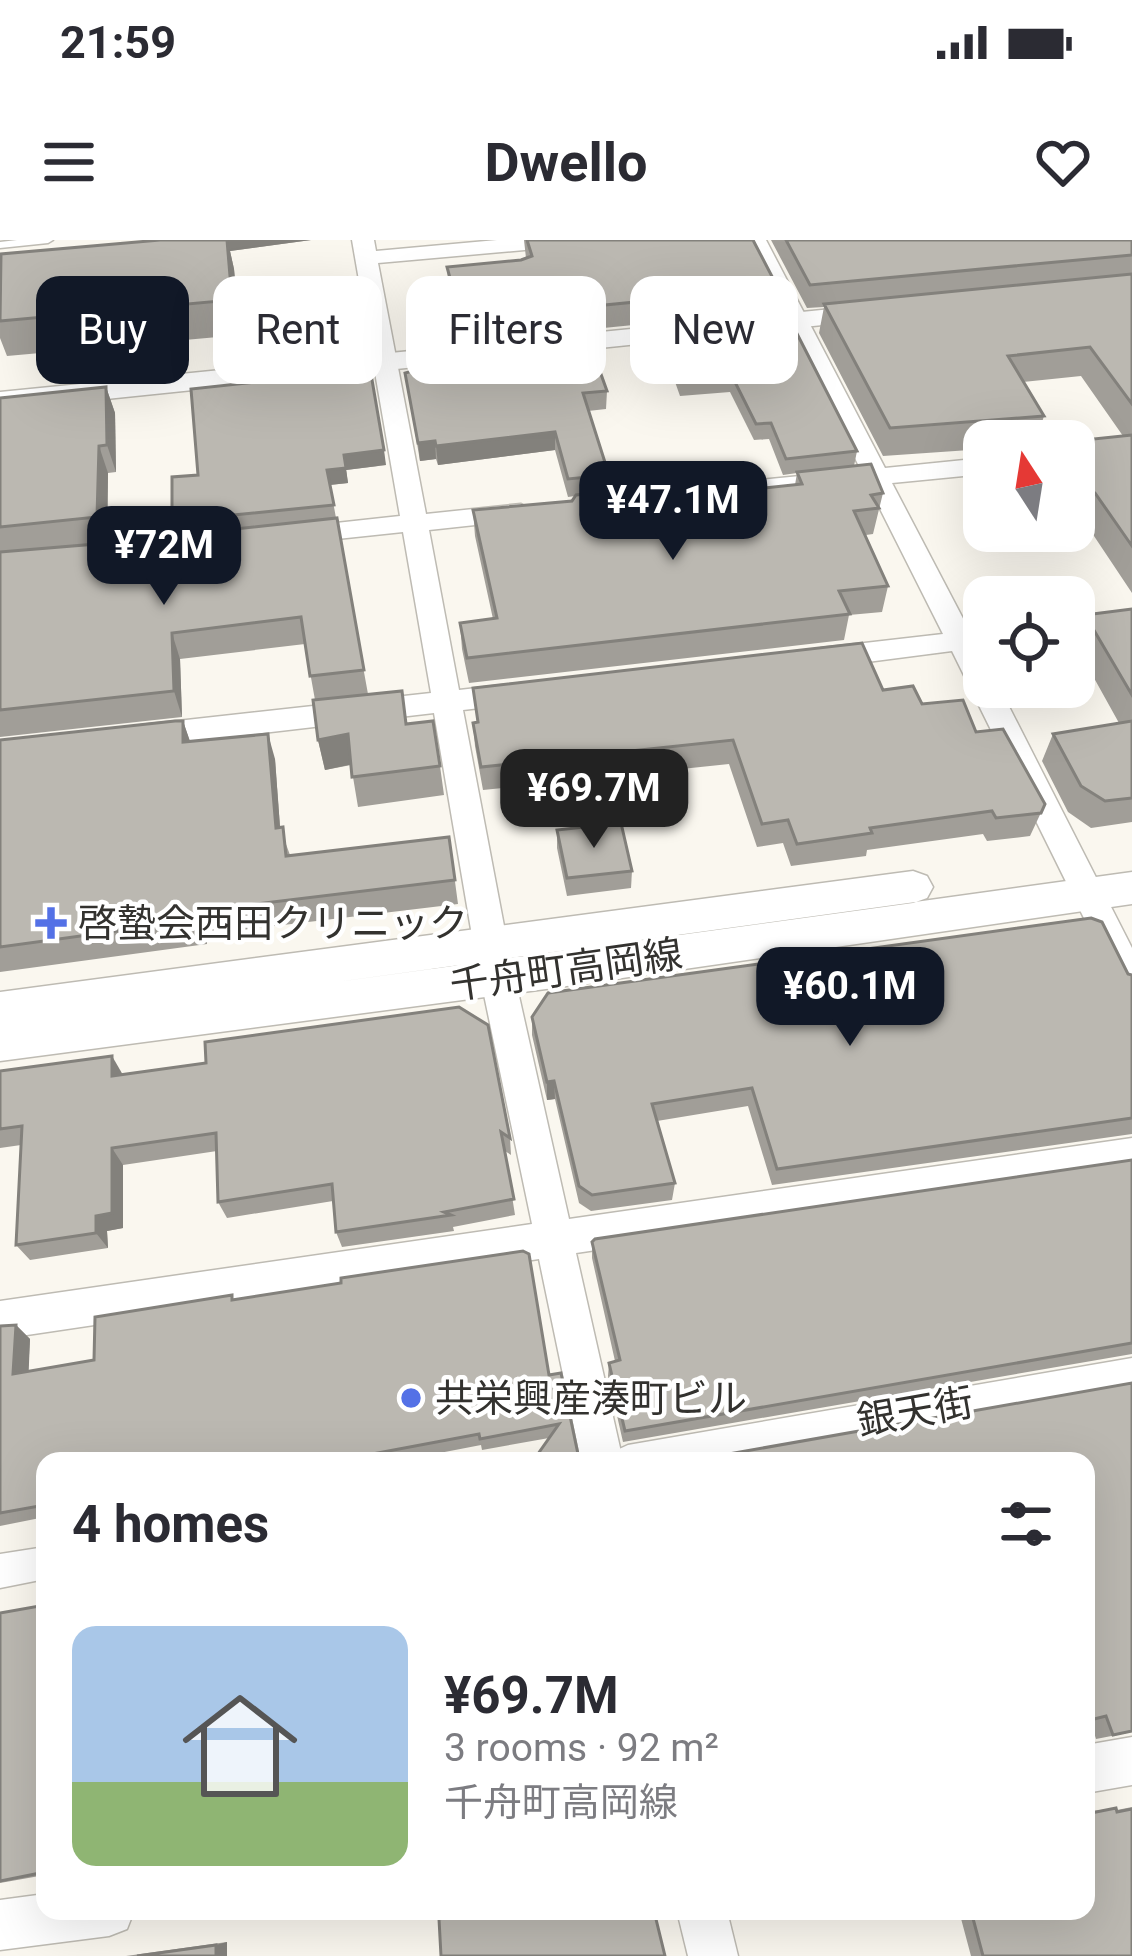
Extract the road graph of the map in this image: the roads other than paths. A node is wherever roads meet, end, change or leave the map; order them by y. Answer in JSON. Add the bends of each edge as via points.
{"nodes":[{"id":1,"x":48,"y":240,"type":"edge"},
{"id":2,"x":569,"y":240,"type":"edge"},
{"id":3,"x":754,"y":240,"type":"edge"},
{"id":4,"x":0,"y":245,"type":"edge"},
{"id":5,"x":365,"y":249,"type":"edge"},
{"id":6,"x":772,"y":276,"type":"edge"},
{"id":7,"x":906,"y":310,"type":"edge"},
{"id":8,"x":798,"y":320,"type":"edge"},
{"id":9,"x":798,"y":327,"type":"edge"},
{"id":10,"x":630,"y":337,"type":"edge"},
{"id":11,"x":386,"y":363,"type":"junction"},
{"id":12,"x":0,"y":401,"type":"edge"},
{"id":13,"x":963,"y":468,"type":"edge"},
{"id":14,"x":878,"y":477,"type":"junction"},
{"id":15,"x":412,"y":523,"type":"junction"},
{"id":16,"x":252,"y":540,"type":"edge"},
{"id":17,"x":1132,"y":620,"type":"edge"},
{"id":18,"x":963,"y":623,"type":"edge"},
{"id":19,"x":1095,"y":624,"type":"edge"},
{"id":20,"x":963,"y":641,"type":"edge"},
{"id":21,"x":797,"y":661,"type":"edge"},
{"id":22,"x":561,"y":689,"type":"edge"},
{"id":23,"x":446,"y":701,"type":"junction"},
{"id":24,"x":995,"y":708,"type":"edge"},
{"id":25,"x":118,"y":739,"type":"edge"},
{"id":26,"x":1132,"y":857,"type":"edge"},
{"id":27,"x":1080,"y":880,"type":"junction"},
{"id":28,"x":1132,"y":888,"type":"edge"},
{"id":29,"x":495,"y":963,"type":"junction"},
{"id":30,"x":1132,"y":981,"type":"edge"},
{"id":31,"x":0,"y":1010,"type":"edge"},
{"id":32,"x":0,"y":1043,"type":"edge"},
{"id":33,"x":1132,"y":1154,"type":"edge"},
{"id":34,"x":553,"y":1240,"type":"junction"},
{"id":35,"x":0,"y":1320,"type":"edge"},
{"id":36,"x":1132,"y":1373,"type":"edge"},
{"id":37,"x":600,"y":1452,"type":"edge"},
{"id":38,"x":680,"y":1452,"type":"edge"},
{"id":39,"x":36,"y":1564,"type":"edge"},
{"id":40,"x":0,"y":1570,"type":"edge"},
{"id":41,"x":1132,"y":1761,"type":"edge"},
{"id":42,"x":1095,"y":1767,"type":"edge"},
{"id":43,"x":39,"y":1920,"type":"edge"},
{"id":44,"x":704,"y":1920,"type":"edge"},
{"id":45,"x":0,"y":1925,"type":"edge"},
{"id":46,"x":713,"y":1956,"type":"edge"}],
"edges":[{"from":1,"to":4,"type":"lane"},
{"from":2,"to":5,"type":"street"},
{"from":3,"to":6,"type":"street"},
{"from":5,"to":11,"type":"street"},
{"from":7,"to":8,"type":"street"},
{"from":9,"to":14,"type":"street"},
{"from":10,"to":11,"type":"street"},
{"from":11,"to":12,"type":"street"},
{"from":11,"to":15,"type":"street"},
{"from":13,"to":14,"type":"street"},
{"from":14,"to":15,"type":"street"},
{"from":14,"to":18,"type":"street"},
{"from":15,"to":16,"type":"street"},
{"from":15,"to":23,"type":"street"},
{"from":17,"to":19,"type":"street"},
{"from":20,"to":21,"type":"street"},
{"from":22,"to":23,"type":"street"},
{"from":23,"to":25,"type":"street"},
{"from":23,"to":29,"type":"street"},
{"from":24,"to":27,"type":"street"},
{"from":26,"to":27,"type":"street","name":"千舟町高岡線"},
{"from":27,"to":28,"type":"street","name":"千舟町高岡線"},
{"from":27,"to":29,"type":"street","name":"千舟町高岡線"},
{"from":27,"to":30,"type":"street"},
{"from":29,"to":31,"type":"street","name":"千舟町高岡線"},
{"from":29,"to":32,"type":"street","name":"千舟町高岡線"},
{"from":29,"to":34,"type":"street"},
{"from":33,"to":34,"type":"street"},
{"from":34,"to":35,"type":"street"},
{"from":34,"to":37,"type":"street"},
{"from":36,"to":38,"type":"street","name":"銀天街"},
{"from":39,"to":40,"type":"street"},
{"from":41,"to":42,"type":"street"},
{"from":43,"to":45,"type":"street"},
{"from":44,"to":46,"type":"street"}]}
